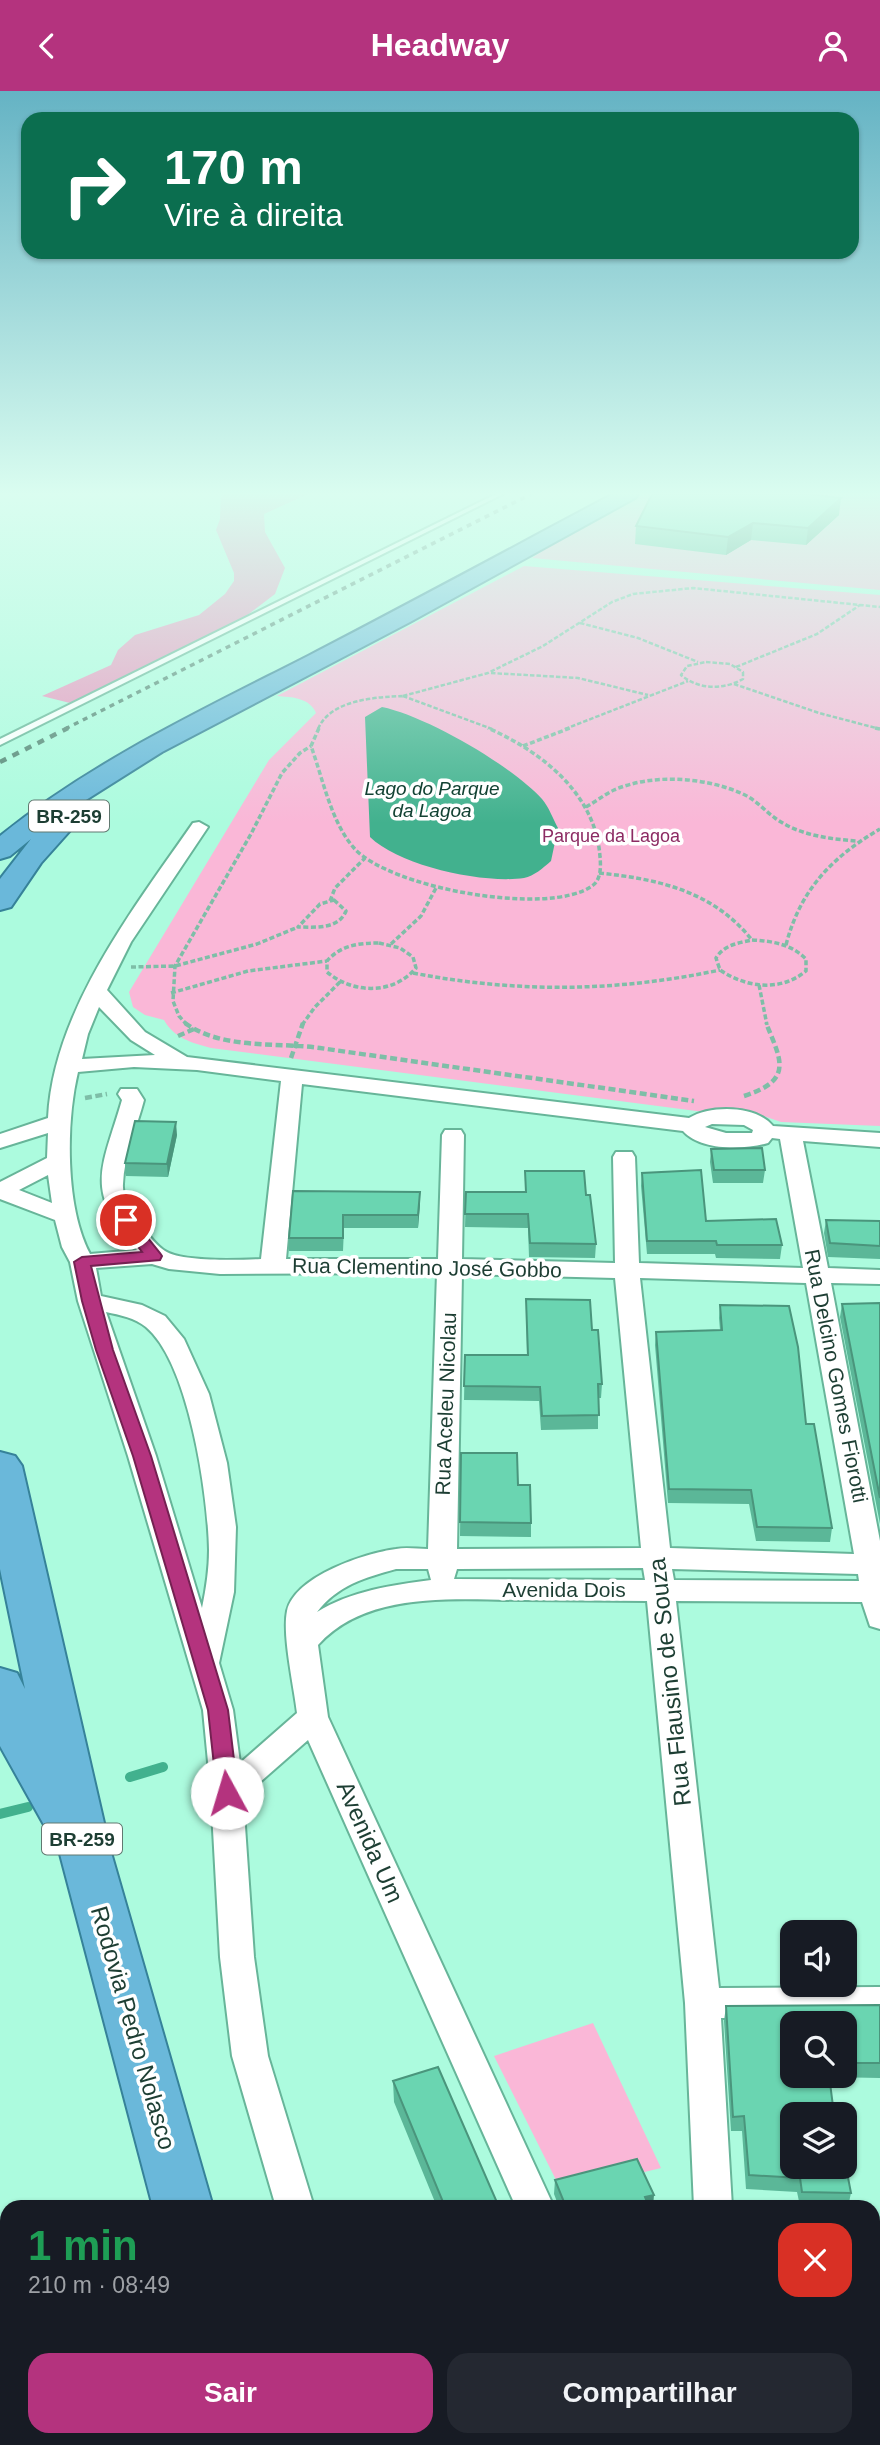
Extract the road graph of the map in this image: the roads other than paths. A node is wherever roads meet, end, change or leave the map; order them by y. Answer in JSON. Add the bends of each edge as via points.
{"nodes":[{"id":1,"x":277,"y":604,"type":"edge"},
{"id":2,"x":426,"y":604,"type":"edge"},
{"id":3,"x":0,"y":742,"type":"edge"},
{"id":4,"x":153,"y":746,"type":"junction"},
{"id":5,"x":199,"y":827,"type":"dead end"},
{"id":6,"x":0,"y":850,"type":"edge"},
{"id":7,"x":0,"y":901,"type":"edge"},
{"id":8,"x":102,"y":979,"type":"junction"},
{"id":9,"x":179,"y":1060,"type":"junction"},
{"id":10,"x":70,"y":1067,"type":"junction"},
{"id":11,"x":292,"y":1076,"type":"junction"},
{"id":12,"x":129,"y":1094,"type":"road end"},
{"id":13,"x":59,"y":1112,"type":"junction"},
{"id":14,"x":453,"y":1135,"type":"dead end"},
{"id":15,"x":791,"y":1135,"type":"junction"},
{"id":16,"x":880,"y":1140,"type":"edge"},
{"id":17,"x":0,"y":1141,"type":"edge"},
{"id":18,"x":624,"y":1157,"type":"dead end"},
{"id":19,"x":58,"y":1161,"type":"junction"},
{"id":20,"x":0,"y":1191,"type":"edge"},
{"id":21,"x":66,"y":1216,"type":"junction"},
{"id":22,"x":155,"y":1256,"type":"junction"},
{"id":23,"x":82,"y":1262,"type":"junction"},
{"id":24,"x":273,"y":1266,"type":"junction"},
{"id":25,"x":451,"y":1266,"type":"junction"},
{"id":26,"x":627,"y":1272,"type":"junction"},
{"id":27,"x":816,"y":1276,"type":"junction"},
{"id":28,"x":880,"y":1277,"type":"edge"},
{"id":29,"x":90,"y":1301,"type":"junction"},
{"id":30,"x":0,"y":1465,"type":"edge"},
{"id":31,"x":657,"y":1558,"type":"junction"},
{"id":32,"x":441,"y":1559,"type":"junction"},
{"id":33,"x":877,"y":1586,"type":"edge"},
{"id":34,"x":443,"y":1589,"type":"junction"},
{"id":35,"x":662,"y":1590,"type":"junction"},
{"id":36,"x":303,"y":1642,"type":"junction"},
{"id":37,"x":205,"y":1662,"type":"junction"},
{"id":38,"x":0,"y":1686,"type":"edge"},
{"id":39,"x":313,"y":1717,"type":"junction"},
{"id":40,"x":227,"y":1793,"type":"junction"},
{"id":41,"x":84,"y":1849,"type":"junction"},
{"id":42,"x":880,"y":2002,"type":"edge"},
{"id":43,"x":703,"y":2003,"type":"junction"},
{"id":44,"x":181,"y":2200,"type":"edge"},
{"id":45,"x":293,"y":2200,"type":"edge"},
{"id":46,"x":532,"y":2200,"type":"edge"},
{"id":47,"x":713,"y":2200,"type":"edge"}],
"edges":[{"from":1,"to":3,"type":"lane"},
{"from":2,"to":4,"type":"highway","number":"BR-259"},
{"from":4,"to":6,"type":"highway","number":"BR-259","via":[[46,813]]},
{"from":4,"to":7,"type":"highway","number":"BR-259","via":[[69,815],[30,857]]},
{"from":5,"to":8,"type":"street","via":[[121,942]]},
{"from":8,"to":9,"type":"street","via":[[138,1036]]},
{"from":8,"to":10,"type":"street","via":[[78,1034]]},
{"from":9,"to":10,"type":"street"},
{"from":9,"to":11,"type":"street"},
{"from":10,"to":13,"type":"street"},
{"from":11,"to":15,"type":"street","via":[[693,1125],[705,1118],[751,1119],[765,1130]]},
{"from":11,"to":24,"type":"street"},
{"from":12,"to":22,"type":"street","via":[[134,1100],[111,1188],[135,1234]]},
{"from":13,"to":17,"type":"street"},
{"from":13,"to":19,"type":"street"},
{"from":14,"to":25,"type":"street","name":"Rua Aceleu Nicolau"},
{"from":15,"to":16,"type":"street"},
{"from":15,"to":27,"type":"street","name":"Rua Delcino Gomes Fiorotti"},
{"from":18,"to":26,"type":"street","name":"Rua Flausino de Souza"},
{"from":19,"to":20,"type":"street"},
{"from":19,"to":21,"type":"street"},
{"from":20,"to":21,"type":"street"},
{"from":21,"to":23,"type":"street"},
{"from":22,"to":23,"type":"street"},
{"from":22,"to":24,"type":"street","name":"Rua Clementino José Gobbo","via":[[192,1266]]},
{"from":23,"to":29,"type":"street"},
{"from":24,"to":25,"type":"street","name":"Rua Clementino José Gobbo"},
{"from":25,"to":26,"type":"street","name":"Rua Clementino José Gobbo"},
{"from":25,"to":32,"type":"street","name":"Rua Aceleu Nicolau"},
{"from":26,"to":27,"type":"street","name":"Rua Clementino José Gobbo"},
{"from":26,"to":31,"type":"street","name":"Rua Flausino de Souza"},
{"from":27,"to":28,"type":"street","name":"Rua Clementino José Gobbo"},
{"from":27,"to":33,"type":"street","name":"Rua Delcino Gomes Fiorotti"},
{"from":29,"to":37,"type":"street"},
{"from":29,"to":37,"type":"street","via":[[156,1322],[175,1342],[195,1394],[220,1496],[223,1551],[219,1602]]},
{"from":30,"to":41,"type":"highway","name":"Rodovia Pedro Nolasco","number":"BR-259"},
{"from":31,"to":32,"type":"street","name":"Avenida Dois"},
{"from":31,"to":33,"type":"street","name":"Avenida Dois"},
{"from":31,"to":35,"type":"street","name":"Rua Flausino de Souza"},
{"from":32,"to":34,"type":"street","name":"Rua Aceleu Nicolau"},
{"from":32,"to":36,"type":"street","name":"Avenida Um","via":[[397,1559],[343,1574],[318,1590],[302,1610]]},
{"from":33,"to":35,"type":"street","name":"Avenida Dois"},
{"from":34,"to":35,"type":"street","name":"Avenida Dois"},
{"from":34,"to":36,"type":"street","name":"Avenida Dois","via":[[390,1596],[353,1608],[323,1622]]},
{"from":35,"to":43,"type":"street","name":"Rua Flausino de Souza"},
{"from":36,"to":39,"type":"street","name":"Avenida Um"},
{"from":37,"to":40,"type":"street","via":[[218,1710]]},
{"from":38,"to":41,"type":"highway","name":"Rodovia Pedro Nolasco","number":"BR-259","via":[[9,1718]]},
{"from":39,"to":40,"type":"street"},
{"from":39,"to":46,"type":"street","name":"Avenida Um"},
{"from":40,"to":45,"type":"street","via":[[237,1957],[250,2056]]},
{"from":41,"to":44,"type":"highway","name":"Rodovia Pedro Nolasco","number":"BR-259"},
{"from":42,"to":43,"type":"street"},
{"from":43,"to":47,"type":"street","name":"Rua Flausino de Souza"}]}
